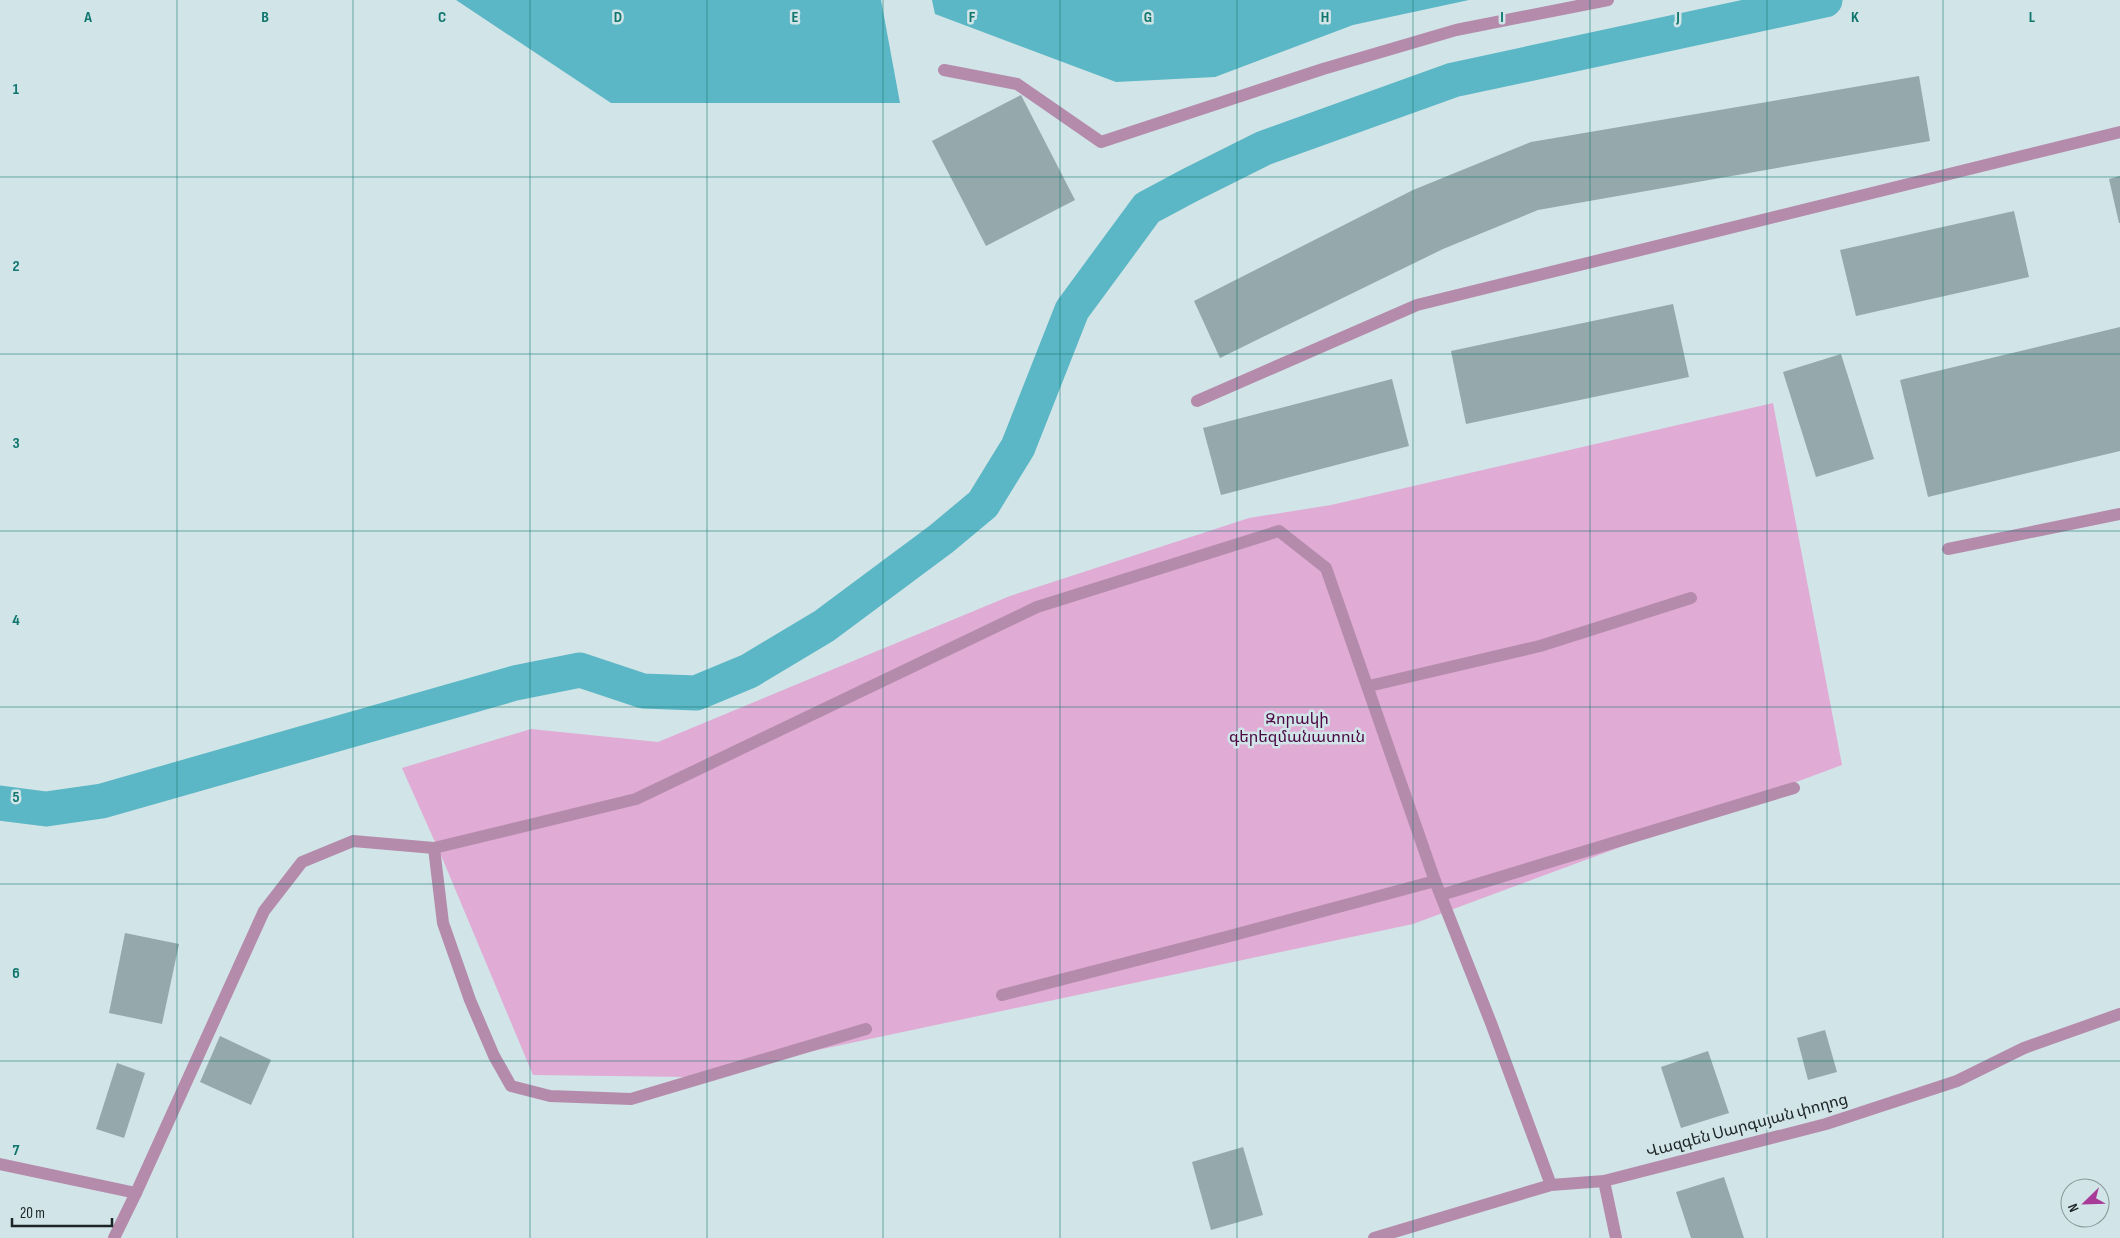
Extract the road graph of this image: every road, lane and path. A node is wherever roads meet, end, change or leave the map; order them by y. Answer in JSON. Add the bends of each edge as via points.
{"nodes":[{"id":1,"x":1608,"y":0,"type":"edge"},
{"id":2,"x":944,"y":70,"type":"dead end"},
{"id":3,"x":2120,"y":132,"type":"edge"},
{"id":4,"x":1197,"y":401,"type":"dead end"},
{"id":5,"x":2120,"y":514,"type":"edge"},
{"id":6,"x":1948,"y":549,"type":"dead end"},
{"id":7,"x":1691,"y":598,"type":"dead end"},
{"id":8,"x":1369,"y":686,"type":"junction"},
{"id":9,"x":1794,"y":788,"type":"dead end"},
{"id":10,"x":434,"y":848,"type":"junction"},
{"id":11,"x":1435,"y":881,"type":"junction"},
{"id":12,"x":1441,"y":895,"type":"junction"},
{"id":13,"x":1002,"y":994,"type":"dead end"},
{"id":14,"x":2120,"y":1014,"type":"edge"},
{"id":15,"x":866,"y":1029,"type":"dead end"},
{"id":16,"x":0,"y":1164,"type":"edge"},
{"id":17,"x":1604,"y":1180,"type":"junction"},
{"id":18,"x":1551,"y":1185,"type":"junction"},
{"id":19,"x":136,"y":1193,"type":"junction"},
{"id":20,"x":114,"y":1238,"type":"edge"},
{"id":21,"x":1374,"y":1238,"type":"edge"},
{"id":22,"x":1616,"y":1238,"type":"edge"}],
"edges":[{"from":1,"to":2,"type":"street","via":[[1456,30],[1322,69],[1101,142],[1017,84]]},
{"from":3,"to":4,"type":"street","via":[[1416,305]]},
{"from":5,"to":6,"type":"street"},
{"from":7,"to":8,"type":"street","via":[[1540,646]]},
{"from":8,"to":10,"type":"street","via":[[1326,568],[1279,532],[1037,607],[636,799]]},
{"from":8,"to":11,"type":"street"},
{"from":9,"to":12,"type":"street"},
{"from":10,"to":15,"type":"street","via":[[444,923],[470,1000],[511,1086],[550,1096],[631,1099]]},
{"from":10,"to":19,"type":"street","via":[[353,841],[302,862],[264,911]]},
{"from":11,"to":12,"type":"street"},
{"from":11,"to":13,"type":"street"},
{"from":12,"to":18,"type":"street"},
{"from":14,"to":17,"type":"street","name":"Վազգեն Սարգսյան փողոց","via":[[2024,1048],[1957,1081],[1835,1120]]},
{"from":16,"to":19,"type":"street"},
{"from":17,"to":18,"type":"street","name":"Վազգեն Սարգսյան փողոց"},
{"from":17,"to":22,"type":"street"},
{"from":18,"to":21,"type":"street","name":"Վազգեն Սարգսյան փողոց"},
{"from":19,"to":20,"type":"street"}]}
